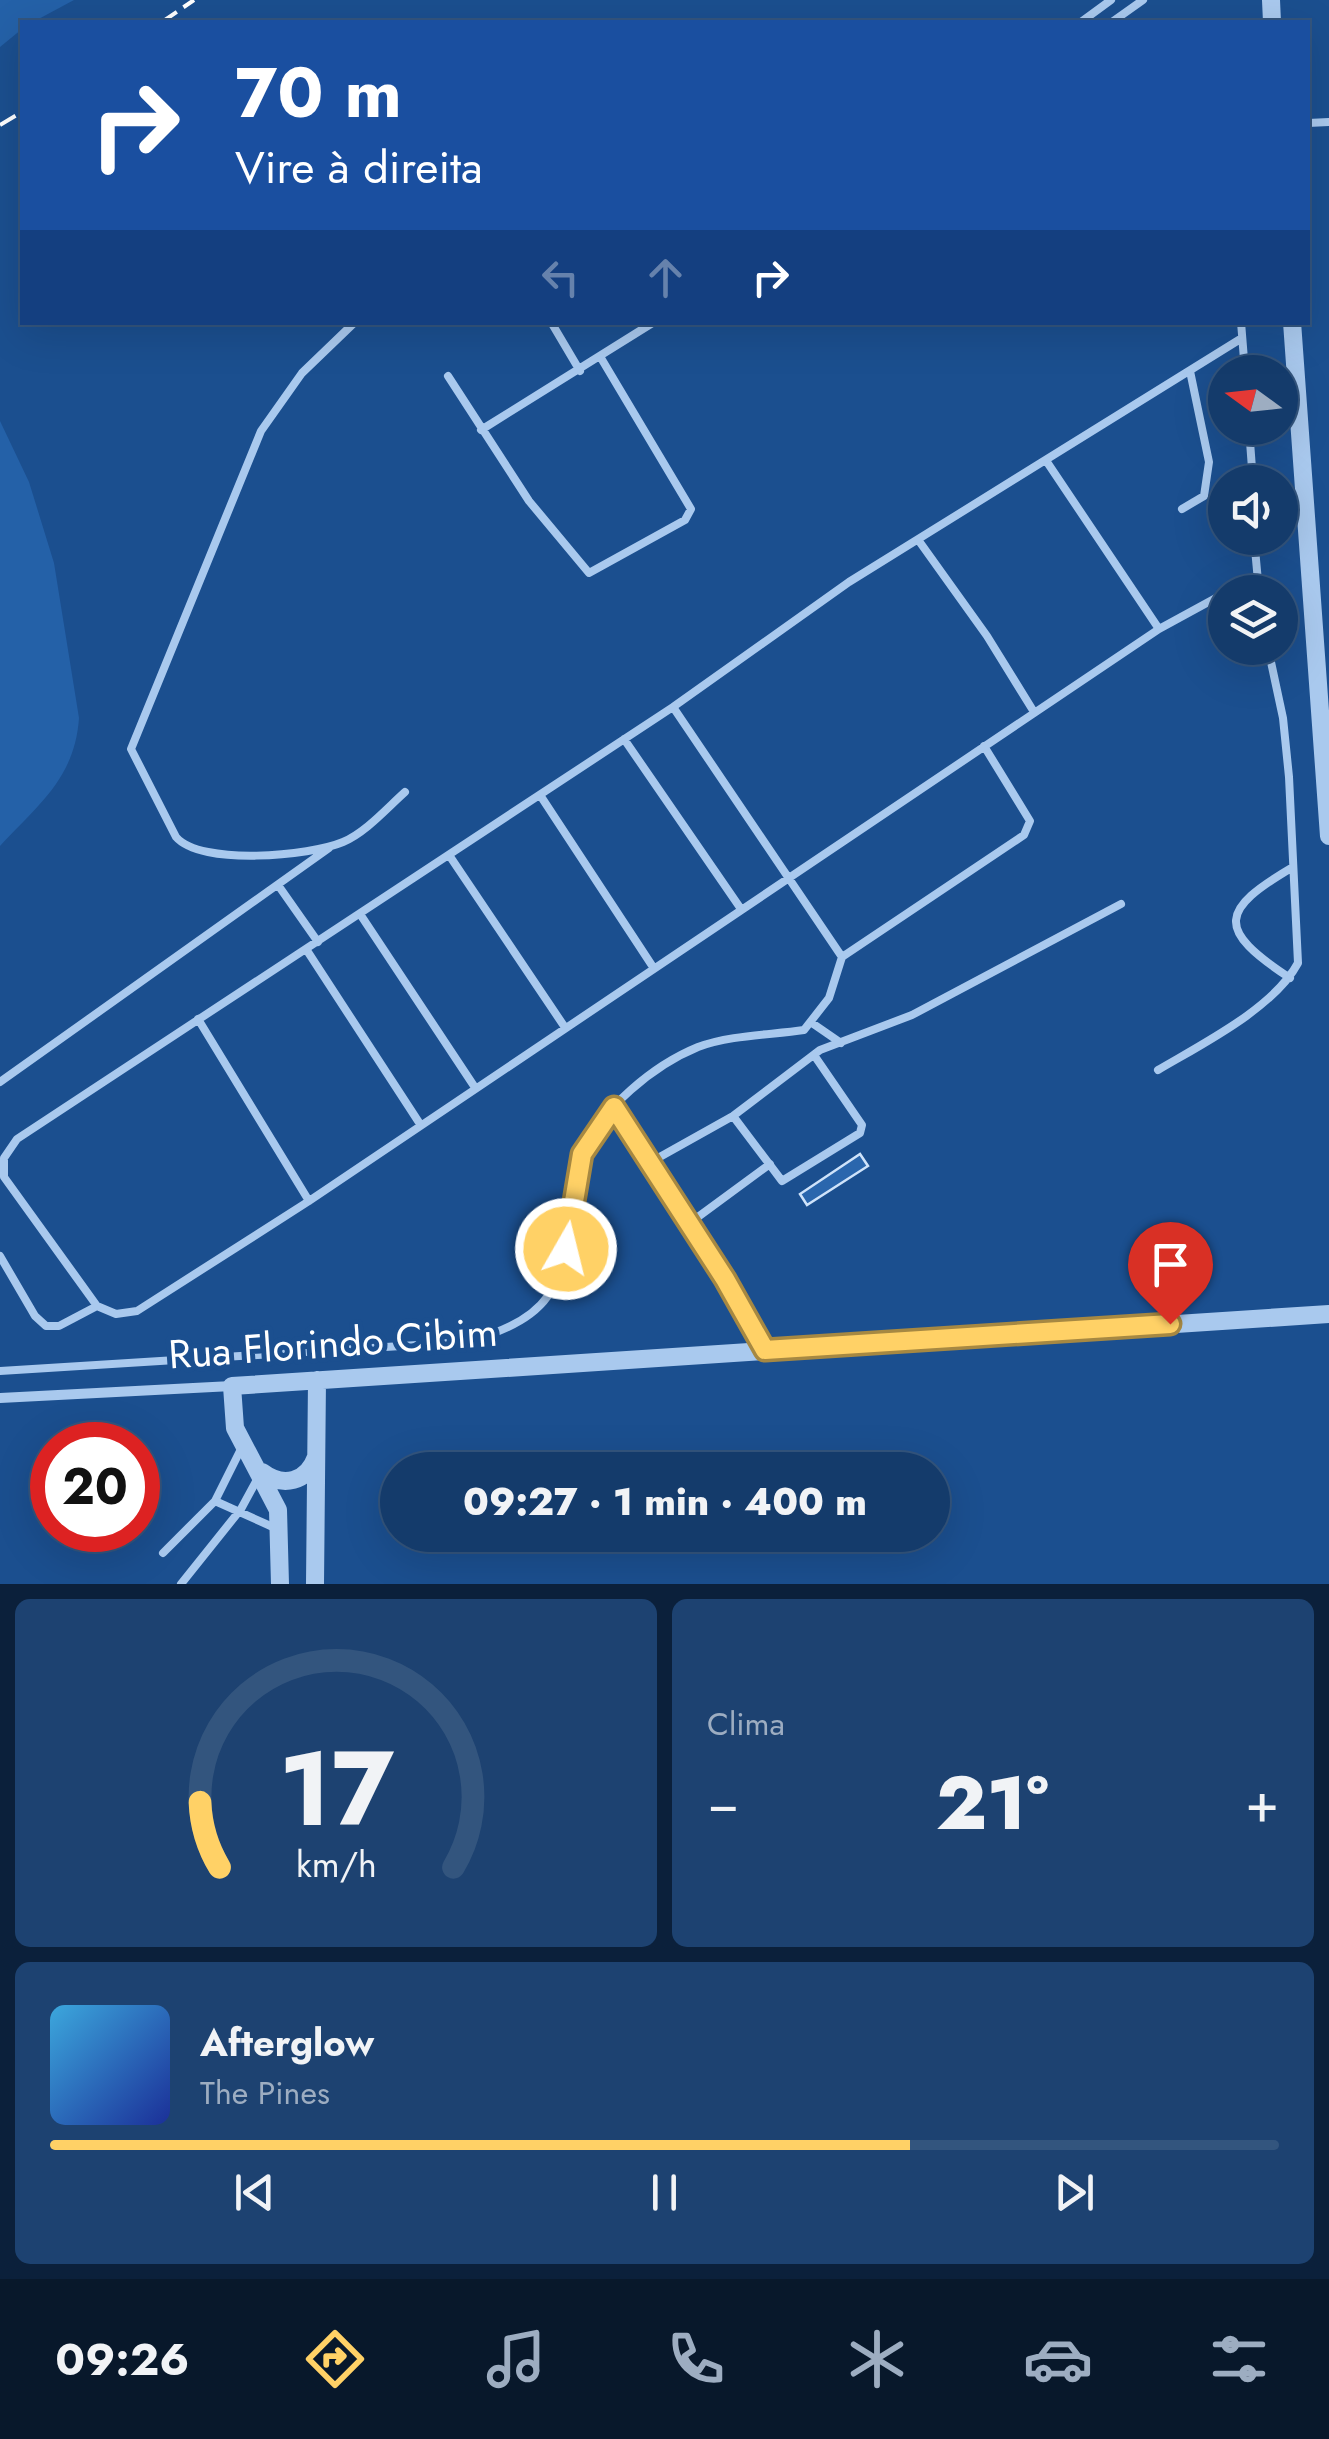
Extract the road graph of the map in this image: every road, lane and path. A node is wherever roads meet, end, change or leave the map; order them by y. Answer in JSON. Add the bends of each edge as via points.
{"nodes":[{"id":1,"x":1111,"y":0,"type":"edge"},
{"id":2,"x":1143,"y":0,"type":"edge"},
{"id":3,"x":1084,"y":20,"type":"edge"},
{"id":4,"x":1115,"y":20,"type":"edge"},
{"id":5,"x":351,"y":325,"type":"edge"},
{"id":6,"x":553,"y":325,"type":"edge"},
{"id":7,"x":650,"y":325,"type":"edge"},
{"id":8,"x":1241,"y":325,"type":"edge"},
{"id":9,"x":1292,"y":325,"type":"edge"},
{"id":10,"x":1242,"y":338,"type":"junction"},
{"id":11,"x":1244,"y":355,"type":"edge"},
{"id":12,"x":601,"y":358,"type":"junction"},
{"id":13,"x":580,"y":371,"type":"junction"},
{"id":14,"x":1190,"y":371,"type":"junction"},
{"id":15,"x":448,"y":376,"type":"dead end"},
{"id":16,"x":481,"y":430,"type":"junction"},
{"id":17,"x":1047,"y":462,"type":"junction"},
{"id":18,"x":1182,"y":509,"type":"dead end"},
{"id":19,"x":918,"y":541,"type":"junction"},
{"id":20,"x":1208,"y":602,"type":"edge"},
{"id":21,"x":1159,"y":628,"type":"junction"},
{"id":22,"x":1272,"y":665,"type":"edge"},
{"id":23,"x":672,"y":707,"type":"junction"},
{"id":24,"x":1034,"y":712,"type":"junction"},
{"id":25,"x":624,"y":739,"type":"junction"},
{"id":26,"x":984,"y":746,"type":"junction"},
{"id":27,"x":1328,"y":768,"type":"edge"},
{"id":28,"x":405,"y":792,"type":"dead end"},
{"id":29,"x":540,"y":795,"type":"junction"},
{"id":30,"x":1329,"y":836,"type":"edge"},
{"id":31,"x":332,"y":846,"type":"junction"},
{"id":32,"x":449,"y":856,"type":"junction"},
{"id":33,"x":1293,"y":867,"type":"junction"},
{"id":34,"x":787,"y":878,"type":"junction"},
{"id":35,"x":278,"y":884,"type":"junction"},
{"id":36,"x":1122,"y":904,"type":"dead end"},
{"id":37,"x":741,"y":908,"type":"junction"},
{"id":38,"x":360,"y":914,"type":"junction"},
{"id":39,"x":318,"y":942,"type":"junction"},
{"id":40,"x":306,"y":950,"type":"junction"},
{"id":41,"x":842,"y":957,"type":"junction"},
{"id":42,"x":652,"y":967,"type":"junction"},
{"id":43,"x":1290,"y":978,"type":"junction"},
{"id":44,"x":198,"y":1019,"type":"junction"},
{"id":45,"x":812,"y":1023,"type":"junction"},
{"id":46,"x":564,"y":1026,"type":"junction"},
{"id":47,"x":842,"y":1044,"type":"junction"},
{"id":48,"x":814,"y":1055,"type":"junction"},
{"id":49,"x":1158,"y":1070,"type":"dead end"},
{"id":50,"x":0,"y":1082,"type":"edge"},
{"id":51,"x":474,"y":1086,"type":"junction"},
{"id":52,"x":614,"y":1107,"type":"junction"},
{"id":53,"x":733,"y":1116,"type":"junction"},
{"id":54,"x":420,"y":1124,"type":"junction"},
{"id":55,"x":2,"y":1160,"type":"edge"},
{"id":56,"x":650,"y":1163,"type":"junction"},
{"id":57,"x":770,"y":1164,"type":"junction"},
{"id":58,"x":309,"y":1201,"type":"junction"},
{"id":59,"x":688,"y":1225,"type":"junction"},
{"id":60,"x":0,"y":1256,"type":"edge"},
{"id":61,"x":97,"y":1306,"type":"junction"},
{"id":62,"x":1329,"y":1314,"type":"edge"},
{"id":63,"x":765,"y":1350,"type":"junction"},
{"id":64,"x":0,"y":1371,"type":"edge"},
{"id":65,"x":317,"y":1380,"type":"junction"},
{"id":66,"x":232,"y":1386,"type":"junction"},
{"id":67,"x":0,"y":1398,"type":"edge"},
{"id":68,"x":242,"y":1446,"type":"junction"},
{"id":69,"x":317,"y":1454,"type":"junction"},
{"id":70,"x":261,"y":1472,"type":"junction"},
{"id":71,"x":215,"y":1501,"type":"junction"},
{"id":72,"x":240,"y":1509,"type":"junction"},
{"id":73,"x":279,"y":1530,"type":"junction"},
{"id":74,"x":164,"y":1554,"type":"dead end"},
{"id":75,"x":181,"y":1584,"type":"edge"},
{"id":76,"x":280,"y":1584,"type":"edge"},
{"id":77,"x":315,"y":1584,"type":"edge"}],
"edges":[{"from":1,"to":3,"type":"lane"},
{"from":2,"to":4,"type":"lane"},
{"from":5,"to":31,"type":"lane","via":[[302,373],[261,431],[130,749],[188,848],[219,856]]},
{"from":6,"to":13,"type":"lane"},
{"from":7,"to":12,"type":"lane"},
{"from":8,"to":10,"type":"lane"},
{"from":9,"to":27,"type":"street"},
{"from":10,"to":11,"type":"lane"},
{"from":10,"to":14,"type":"lane"},
{"from":12,"to":13,"type":"lane"},
{"from":12,"to":16,"type":"lane","via":[[688,499],[684,520],[595,572],[585,571]]},
{"from":13,"to":16,"type":"lane"},
{"from":14,"to":17,"type":"lane"},
{"from":14,"to":18,"type":"lane","via":[[1210,474],[1204,496]]},
{"from":15,"to":16,"type":"lane"},
{"from":17,"to":19,"type":"lane"},
{"from":17,"to":21,"type":"lane"},
{"from":19,"to":23,"type":"lane"},
{"from":19,"to":24,"type":"lane"},
{"from":20,"to":21,"type":"lane"},
{"from":21,"to":24,"type":"lane"},
{"from":22,"to":33,"type":"lane","via":[[1283,718]]},
{"from":23,"to":25,"type":"lane"},
{"from":23,"to":34,"type":"lane"},
{"from":24,"to":26,"type":"lane"},
{"from":25,"to":29,"type":"lane"},
{"from":25,"to":37,"type":"lane"},
{"from":26,"to":34,"type":"lane"},
{"from":26,"to":41,"type":"lane","via":[[1030,821],[1024,835]]},
{"from":27,"to":30,"type":"street"},
{"from":28,"to":31,"type":"lane","via":[[354,836]]},
{"from":29,"to":32,"type":"lane"},
{"from":29,"to":42,"type":"lane"},
{"from":31,"to":35,"type":"lane"},
{"from":32,"to":38,"type":"lane"},
{"from":32,"to":46,"type":"lane"},
{"from":33,"to":43,"type":"lane","via":[[1298,963]]},
{"from":33,"to":43,"type":"lane","via":[[1247,894],[1236,912],[1239,933],[1259,958]]},
{"from":34,"to":37,"type":"lane"},
{"from":34,"to":41,"type":"lane"},
{"from":35,"to":39,"type":"lane"},
{"from":35,"to":50,"type":"lane"},
{"from":36,"to":47,"type":"lane","via":[[912,1015]]},
{"from":37,"to":42,"type":"lane"},
{"from":38,"to":39,"type":"lane"},
{"from":38,"to":51,"type":"lane"},
{"from":39,"to":40,"type":"lane"},
{"from":40,"to":44,"type":"lane"},
{"from":40,"to":54,"type":"lane"},
{"from":41,"to":45,"type":"lane","via":[[830,998]]},
{"from":42,"to":46,"type":"lane"},
{"from":43,"to":49,"type":"lane","via":[[1232,1026]]},
{"from":44,"to":55,"type":"lane","via":[[17,1139]]},
{"from":44,"to":58,"type":"lane"},
{"from":45,"to":47,"type":"lane"},
{"from":45,"to":52,"type":"lane","via":[[804,1030],[703,1046],[661,1067]]},
{"from":46,"to":51,"type":"lane"},
{"from":47,"to":48,"type":"lane"},
{"from":48,"to":53,"type":"lane"},
{"from":48,"to":57,"type":"lane","via":[[862,1129],[786,1182]]},
{"from":51,"to":54,"type":"lane"},
{"from":52,"to":56,"type":"lane"},
{"from":52,"to":64,"type":"lane","via":[[582,1154],[552,1290],[506,1331],[465,1342]]},
{"from":53,"to":56,"type":"lane"},
{"from":53,"to":57,"type":"lane"},
{"from":54,"to":58,"type":"lane"},
{"from":55,"to":61,"type":"lane","via":[[4,1177]]},
{"from":56,"to":59,"type":"lane"},
{"from":57,"to":59,"type":"lane"},
{"from":58,"to":61,"type":"lane","via":[[137,1311],[116,1314]]},
{"from":59,"to":63,"type":"lane"},
{"from":60,"to":61,"type":"lane","via":[[46,1326]]},
{"from":62,"to":63,"type":"street","name":"Rua Florindo Cibim"},
{"from":63,"to":65,"type":"street","name":"Rua Florindo Cibim"},
{"from":65,"to":66,"type":"street","name":"Rua Florindo Cibim"},
{"from":65,"to":69,"type":"street"},
{"from":66,"to":67,"type":"street","name":"Rua Florindo Cibim"},
{"from":66,"to":68,"type":"street"},
{"from":68,"to":70,"type":"street"},
{"from":68,"to":71,"type":"lane"},
{"from":69,"to":70,"type":"street","via":[[294,1480]]},
{"from":69,"to":77,"type":"street"},
{"from":70,"to":72,"type":"lane"},
{"from":70,"to":73,"type":"street"},
{"from":71,"to":72,"type":"lane"},
{"from":71,"to":74,"type":"lane"},
{"from":72,"to":73,"type":"lane"},
{"from":72,"to":75,"type":"lane"},
{"from":73,"to":76,"type":"street"}]}
